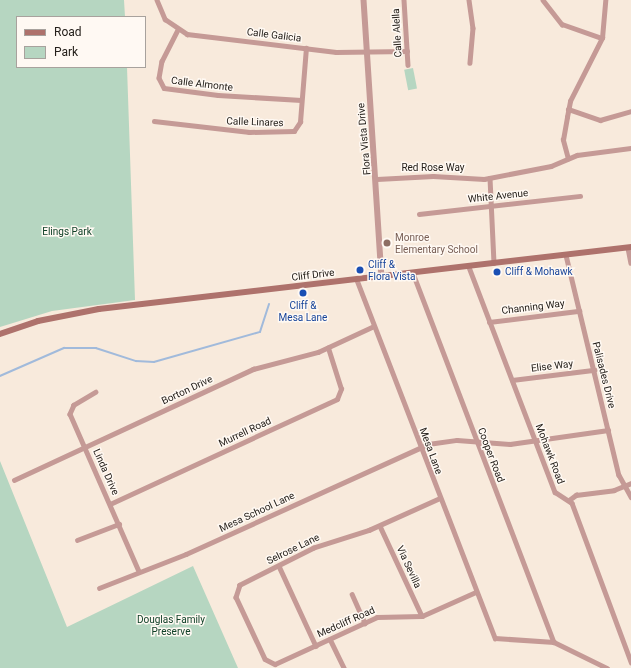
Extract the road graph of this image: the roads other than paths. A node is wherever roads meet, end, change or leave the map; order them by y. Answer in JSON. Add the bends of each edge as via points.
{"nodes":[{"id":1,"x":157,"y":0,"type":"edge"},
{"id":2,"x":364,"y":0,"type":"edge"},
{"id":3,"x":404,"y":0,"type":"edge"},
{"id":4,"x":469,"y":0,"type":"edge"},
{"id":5,"x":543,"y":0,"type":"edge"},
{"id":6,"x":605,"y":0,"type":"edge"},
{"id":7,"x":178,"y":30,"type":"junction"},
{"id":8,"x":602,"y":38,"type":"junction"},
{"id":9,"x":306,"y":48,"type":"junction"},
{"id":10,"x":407,"y":51,"type":"junction"},
{"id":11,"x":367,"y":53,"type":"junction"},
{"id":12,"x":470,"y":63,"type":"dead end"},
{"id":13,"x":408,"y":65,"type":"dead end"},
{"id":14,"x":301,"y":100,"type":"junction"},
{"id":15,"x":568,"y":109,"type":"junction"},
{"id":16,"x":631,"y":111,"type":"edge"},
{"id":17,"x":154,"y":121,"type":"dead end"},
{"id":18,"x":631,"y":148,"type":"edge"},
{"id":19,"x":568,"y":159,"type":"junction"},
{"id":20,"x":490,"y":178,"type":"junction"},
{"id":21,"x":377,"y":179,"type":"junction"},
{"id":22,"x":580,"y":196,"type":"dead end"},
{"id":23,"x":492,"y":205,"type":"junction"},
{"id":24,"x":419,"y":214,"type":"dead end"},
{"id":25,"x":630,"y":248,"type":"edge"},
{"id":26,"x":566,"y":255,"type":"junction"},
{"id":27,"x":494,"y":263,"type":"junction"},
{"id":28,"x":631,"y":263,"type":"edge"},
{"id":29,"x":469,"y":267,"type":"junction"},
{"id":30,"x":413,"y":273,"type":"junction"},
{"id":31,"x":382,"y":276,"type":"junction"},
{"id":32,"x":357,"y":280,"type":"junction"},
{"id":33,"x":579,"y":311,"type":"junction"},
{"id":34,"x":489,"y":322,"type":"junction"},
{"id":35,"x":372,"y":327,"type":"junction"},
{"id":36,"x":0,"y":334,"type":"edge"},
{"id":37,"x":328,"y":348,"type":"junction"},
{"id":38,"x":594,"y":370,"type":"junction"},
{"id":39,"x":512,"y":380,"type":"junction"},
{"id":40,"x":96,"y":392,"type":"dead end"},
{"id":41,"x":608,"y":430,"type":"junction"},
{"id":42,"x":534,"y":439,"type":"junction"},
{"id":43,"x":477,"y":442,"type":"junction"},
{"id":44,"x":85,"y":447,"type":"junction"},
{"id":45,"x":419,"y":447,"type":"junction"},
{"id":46,"x":14,"y":480,"type":"dead end"},
{"id":47,"x":631,"y":483,"type":"edge"},
{"id":48,"x":625,"y":486,"type":"junction"},
{"id":49,"x":631,"y":496,"type":"edge"},
{"id":50,"x":439,"y":499,"type":"junction"},
{"id":51,"x":569,"y":500,"type":"junction"},
{"id":52,"x":110,"y":504,"type":"junction"},
{"id":53,"x":119,"y":524,"type":"junction"},
{"id":54,"x":380,"y":526,"type":"junction"},
{"id":55,"x":77,"y":540,"type":"dead end"},
{"id":56,"x":279,"y":566,"type":"junction"},
{"id":57,"x":138,"y":571,"type":"junction"},
{"id":58,"x":100,"y":588,"type":"dead end"},
{"id":59,"x":476,"y":592,"type":"junction"},
{"id":60,"x":352,"y":594,"type":"dead end"},
{"id":61,"x":422,"y":616,"type":"junction"},
{"id":62,"x":365,"y":623,"type":"junction"},
{"id":63,"x":330,"y":639,"type":"junction"},
{"id":64,"x":554,"y":642,"type":"junction"},
{"id":65,"x":316,"y":646,"type":"junction"},
{"id":66,"x":631,"y":662,"type":"edge"},
{"id":67,"x":270,"y":664,"type":"joint"},
{"id":68,"x":344,"y":668,"type":"edge"},
{"id":69,"x":607,"y":668,"type":"edge"}],
"edges":[{"from":1,"to":7,"type":"street","via":[[165,19]]},
{"from":2,"to":11,"type":"street","name":"Flora Vista Drive"},
{"from":3,"to":10,"type":"street","name":"Calle Alella"},
{"from":4,"to":12,"type":"street","via":[[473,28]]},
{"from":5,"to":8,"type":"street","via":[[562,24]]},
{"from":6,"to":8,"type":"street"},
{"from":7,"to":9,"type":"street","name":"Calle Galicia"},
{"from":7,"to":14,"type":"street","name":"Calle Almonte","via":[[162,62],[159,78],[164,88],[238,97]]},
{"from":8,"to":15,"type":"street"},
{"from":9,"to":11,"type":"street","name":"Calle Galicia"},
{"from":9,"to":14,"type":"street","name":"Calle Linares"},
{"from":10,"to":11,"type":"street","name":"Calle Galicia"},
{"from":10,"to":13,"type":"street","name":"Calle Alella"},
{"from":11,"to":21,"type":"street","name":"Flora Vista Drive"},
{"from":14,"to":17,"type":"street","name":"Calle Linares","via":[[300,124],[292,132],[250,132]]},
{"from":15,"to":16,"type":"street","via":[[600,120]]},
{"from":15,"to":19,"type":"street","via":[[563,140]]},
{"from":18,"to":19,"type":"street"},
{"from":19,"to":20,"type":"street","name":"Red Rose Way"},
{"from":20,"to":21,"type":"street","name":"Red Rose Way","via":[[433,176]]},
{"from":20,"to":23,"type":"street"},
{"from":21,"to":31,"type":"street","name":"Flora Vista Drive"},
{"from":22,"to":23,"type":"street","name":"White Avenue"},
{"from":23,"to":24,"type":"street","name":"White Avenue"},
{"from":23,"to":27,"type":"street"},
{"from":25,"to":26,"type":"main road","name":"Cliff Drive"},
{"from":25,"to":28,"type":"street"},
{"from":26,"to":27,"type":"main road","name":"Cliff Drive"},
{"from":26,"to":33,"type":"street","name":"Palisades Drive"},
{"from":27,"to":29,"type":"main road","name":"Cliff Drive"},
{"from":29,"to":30,"type":"main road","name":"Cliff Drive"},
{"from":29,"to":34,"type":"street","name":"Mohawk Road"},
{"from":30,"to":31,"type":"main road","name":"Cliff Drive"},
{"from":30,"to":43,"type":"street","name":"Cooper Road"},
{"from":31,"to":32,"type":"main road","name":"Cliff Drive"},
{"from":32,"to":35,"type":"street","name":"Mesa Lane"},
{"from":32,"to":36,"type":"main road","name":"Cliff Drive","via":[[99,309],[38,321]]},
{"from":33,"to":34,"type":"street","name":"Channing Way"},
{"from":33,"to":38,"type":"street","name":"Palisades Drive"},
{"from":34,"to":39,"type":"street","name":"Mohawk Road"},
{"from":35,"to":37,"type":"street","name":"Borton Drive"},
{"from":35,"to":45,"type":"street","name":"Mesa Lane"},
{"from":37,"to":44,"type":"street","name":"Borton Drive","via":[[253,369]]},
{"from":37,"to":52,"type":"street","name":"Murrell Road","via":[[341,389],[337,399]]},
{"from":38,"to":39,"type":"street","name":"Elise Way"},
{"from":38,"to":41,"type":"street","name":"Palisades Drive"},
{"from":39,"to":42,"type":"street","name":"Mohawk Road"},
{"from":40,"to":44,"type":"street","name":"Linda Drive","via":[[74,405],[70,412]]},
{"from":41,"to":42,"type":"street","name":"Mesa School Lane"},
{"from":41,"to":48,"type":"street","name":"Palisades Drive"},
{"from":42,"to":43,"type":"street","name":"Mesa School Lane","via":[[501,444]]},
{"from":42,"to":51,"type":"street","name":"Mohawk Road","via":[[555,492]]},
{"from":43,"to":45,"type":"street","name":"Mesa School Lane","via":[[445,441]]},
{"from":43,"to":64,"type":"street","name":"Cooper Road"},
{"from":44,"to":46,"type":"street","name":"Borton Drive"},
{"from":44,"to":52,"type":"street","name":"Linda Drive"},
{"from":45,"to":50,"type":"street","name":"Mesa Lane"},
{"from":45,"to":57,"type":"street","name":"Mesa School Lane","via":[[186,554]]},
{"from":47,"to":48,"type":"street"},
{"from":48,"to":49,"type":"street","name":"Palisades Drive"},
{"from":48,"to":51,"type":"street","via":[[576,495]]},
{"from":50,"to":54,"type":"street","name":"Selrose Lane"},
{"from":50,"to":59,"type":"street","name":"Mesa Lane"},
{"from":51,"to":66,"type":"street"},
{"from":52,"to":53,"type":"street","name":"Linda Drive"},
{"from":53,"to":55,"type":"street"},
{"from":53,"to":57,"type":"street","name":"Linda Drive"},
{"from":54,"to":56,"type":"street","name":"Selrose Lane","via":[[314,548]]},
{"from":54,"to":61,"type":"street","name":"Via Sevilla"},
{"from":56,"to":65,"type":"street"},
{"from":56,"to":67,"type":"street","name":"Selrose Lane","via":[[240,584],[235,592]]},
{"from":57,"to":58,"type":"street","name":"Mesa School Lane"},
{"from":59,"to":61,"type":"street","name":"Medcliff Road"},
{"from":59,"to":64,"type":"street","name":"Mesa Lane","via":[[494,638]]},
{"from":60,"to":62,"type":"street"},
{"from":61,"to":62,"type":"street","name":"Medcliff Road","via":[[384,616]]},
{"from":62,"to":63,"type":"street","name":"Medcliff Road"},
{"from":63,"to":65,"type":"street","name":"Medcliff Road"},
{"from":63,"to":68,"type":"street"},
{"from":64,"to":69,"type":"street"},
{"from":65,"to":67,"type":"street","name":"Medcliff Road"}]}
